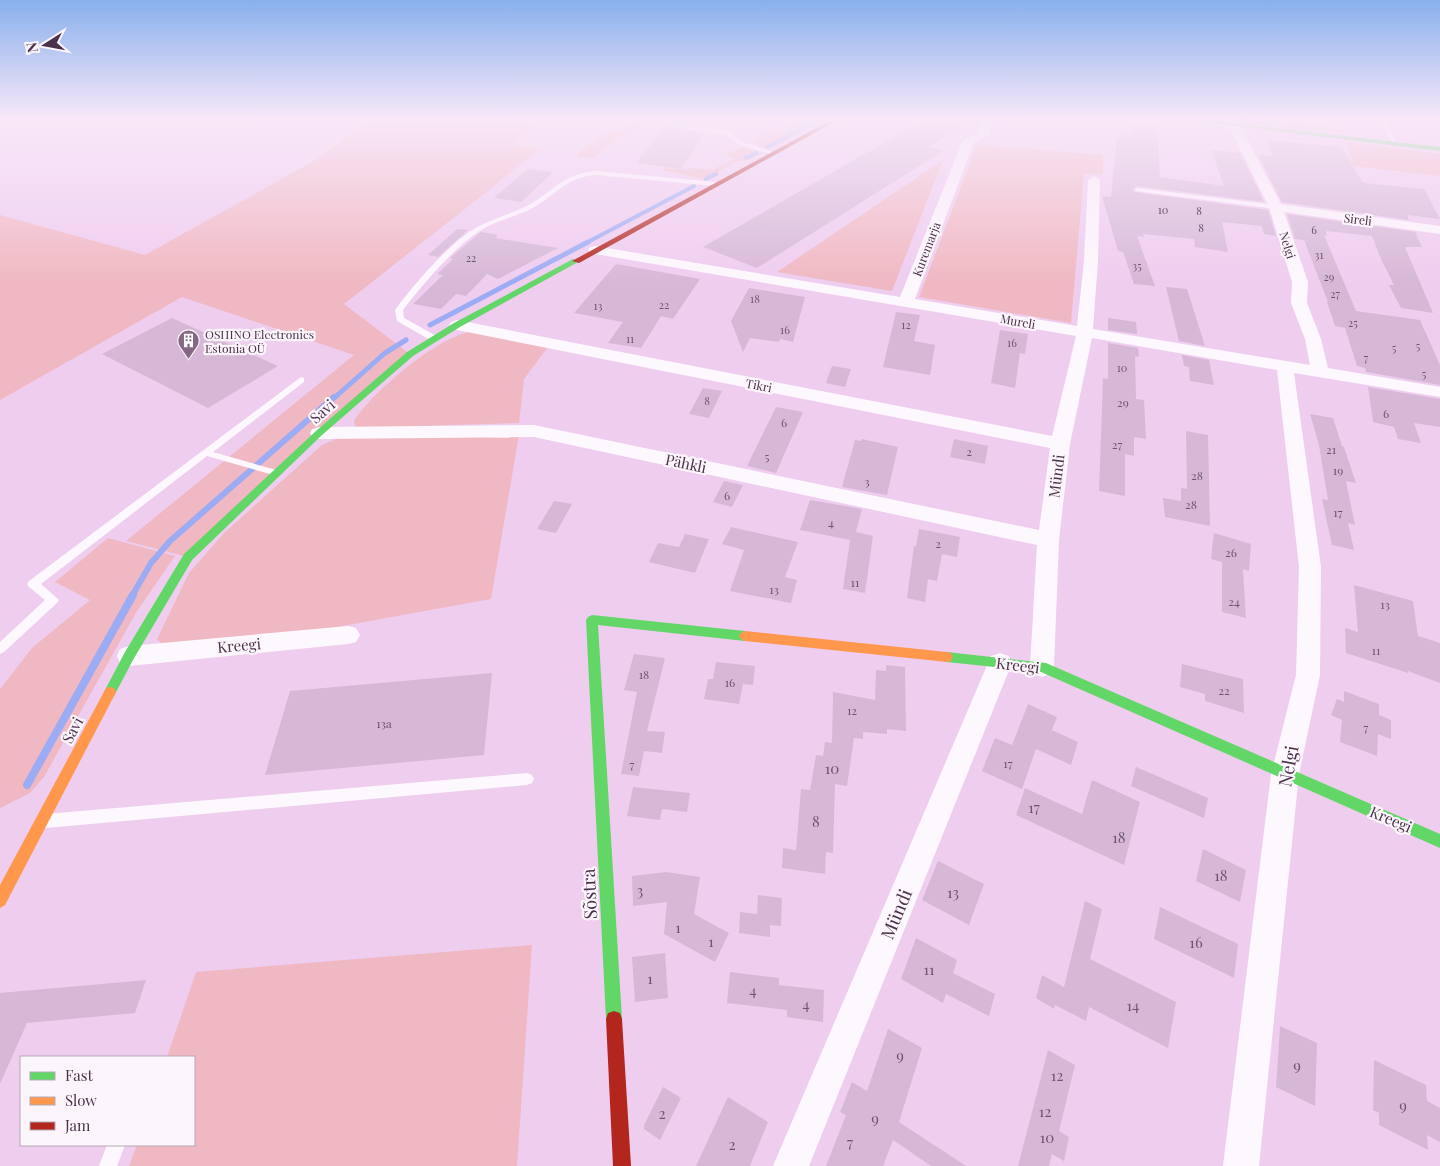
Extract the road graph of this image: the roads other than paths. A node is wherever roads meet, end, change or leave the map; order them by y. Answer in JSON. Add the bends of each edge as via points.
{"nodes":[{"id":1,"x":582,"y":174,"type":"edge"},
{"id":2,"x":611,"y":174,"type":"edge"},
{"id":3,"x":733,"y":174,"type":"edge"},
{"id":4,"x":956,"y":174,"type":"edge"},
{"id":5,"x":1259,"y":174,"type":"edge"},
{"id":6,"x":1094,"y":180,"type":"dead end"},
{"id":7,"x":715,"y":184,"type":"junction"},
{"id":8,"x":1138,"y":190,"type":"dead end"},
{"id":9,"x":1276,"y":207,"type":"junction"},
{"id":10,"x":1440,"y":230,"type":"edge"},
{"id":11,"x":595,"y":250,"type":"junction"},
{"id":12,"x":906,"y":302,"type":"junction"},
{"id":13,"x":457,"y":325,"type":"junction"},
{"id":14,"x":1085,"y":333,"type":"junction"},
{"id":15,"x":435,"y":339,"type":"junction"},
{"id":16,"x":1285,"y":367,"type":"junction"},
{"id":17,"x":1320,"y":371,"type":"junction"},
{"id":18,"x":301,"y":380,"type":"dead end"},
{"id":19,"x":1440,"y":392,"type":"edge"},
{"id":20,"x":319,"y":433,"type":"junction"},
{"id":21,"x":1060,"y":444,"type":"junction"},
{"id":22,"x":206,"y":453,"type":"junction"},
{"id":23,"x":277,"y":473,"type":"junction"},
{"id":24,"x":1048,"y":540,"type":"junction"},
{"id":25,"x":592,"y":620,"type":"joint"},
{"id":26,"x":348,"y":635,"type":"dead end"},
{"id":27,"x":0,"y":649,"type":"edge"},
{"id":28,"x":129,"y":656,"type":"junction"},
{"id":29,"x":0,"y":660,"type":"edge"},
{"id":30,"x":1000,"y":663,"type":"junction"},
{"id":31,"x":1042,"y":667,"type":"junction"},
{"id":32,"x":1285,"y":774,"type":"junction"},
{"id":33,"x":527,"y":779,"type":"dead end"},
{"id":34,"x":42,"y":821,"type":"junction"},
{"id":35,"x":1440,"y":840,"type":"edge"},
{"id":36,"x":0,"y":900,"type":"edge"},
{"id":37,"x":116,"y":1146,"type":"edge"},
{"id":38,"x":108,"y":1166,"type":"edge"},
{"id":39,"x":622,"y":1166,"type":"edge"},
{"id":40,"x":791,"y":1166,"type":"edge"},
{"id":41,"x":1241,"y":1166,"type":"edge"}],
"edges":[{"from":1,"to":15,"type":"lane","via":[[566,180],[534,204],[473,231],[425,278],[399,310],[400,319]]},
{"from":2,"to":7,"type":"lane"},
{"from":3,"to":7,"type":"street","name":"Savi"},
{"from":4,"to":12,"type":"street","name":"Kuremarja"},
{"from":5,"to":9,"type":"street","name":"Nelgi"},
{"from":6,"to":14,"type":"street","name":"Mündi"},
{"from":7,"to":11,"type":"street","name":"Savi"},
{"from":8,"to":9,"type":"lane"},
{"from":9,"to":10,"type":"street","name":"Sireli"},
{"from":9,"to":17,"type":"street","name":"Nelgi","via":[[1300,282],[1299,303],[1313,339]]},
{"from":11,"to":12,"type":"street","name":"Mureli"},
{"from":11,"to":13,"type":"street","name":"Savi"},
{"from":12,"to":14,"type":"street","name":"Mureli"},
{"from":13,"to":15,"type":"street","name":"Savi"},
{"from":13,"to":21,"type":"street","name":"Tikri"},
{"from":14,"to":16,"type":"street","name":"Mureli"},
{"from":14,"to":21,"type":"street","name":"Mündi"},
{"from":15,"to":20,"type":"street","name":"Savi","via":[[410,354]]},
{"from":16,"to":17,"type":"street","name":"Mureli"},
{"from":16,"to":32,"type":"street","name":"Nelgi","via":[[1310,567],[1308,674]]},
{"from":17,"to":19,"type":"street","name":"Mureli"},
{"from":18,"to":22,"type":"lane"},
{"from":20,"to":23,"type":"street","name":"Savi"},
{"from":20,"to":24,"type":"street","name":"Pähkli","via":[[534,431]]},
{"from":21,"to":24,"type":"street","name":"Mündi"},
{"from":22,"to":23,"type":"lane"},
{"from":22,"to":27,"type":"lane","via":[[33,584],[53,600]]},
{"from":23,"to":28,"type":"street","name":"Savi","via":[[188,557]]},
{"from":24,"to":31,"type":"street","name":"Mündi"},
{"from":25,"to":30,"type":"street","name":"Kreegi"},
{"from":25,"to":39,"type":"street","name":"Sõstra"},
{"from":26,"to":28,"type":"street","name":"Kreegi"},
{"from":27,"to":29,"type":"lane"},
{"from":28,"to":34,"type":"street","name":"Savi"},
{"from":30,"to":31,"type":"street","name":"Kreegi"},
{"from":30,"to":40,"type":"street","name":"Mündi"},
{"from":31,"to":32,"type":"street","name":"Kreegi"},
{"from":32,"to":35,"type":"street","name":"Kreegi"},
{"from":32,"to":41,"type":"street","name":"Nelgi"},
{"from":33,"to":34,"type":"lane"},
{"from":34,"to":36,"type":"street","name":"Savi"},
{"from":37,"to":38,"type":"lane"}]}
